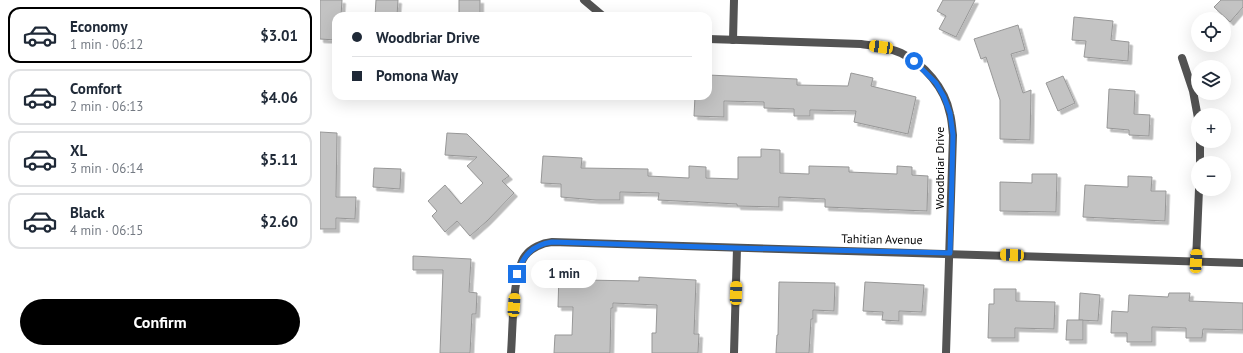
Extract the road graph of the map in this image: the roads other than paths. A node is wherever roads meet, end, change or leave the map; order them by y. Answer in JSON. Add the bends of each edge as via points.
{"nodes":[{"id":1,"x":584,"y":0,"type":"edge"},
{"id":2,"x":734,"y":0,"type":"edge"},
{"id":3,"x":598,"y":12,"type":"edge"},
{"id":4,"x":712,"y":39,"type":"edge"},
{"id":5,"x":733,"y":40,"type":"junction"},
{"id":6,"x":1182,"y":58,"type":"dead end"},
{"id":7,"x":1197,"y":108,"type":"edge"},
{"id":8,"x":1199,"y":196,"type":"edge"},
{"id":9,"x":737,"y":248,"type":"junction"},
{"id":10,"x":950,"y":253,"type":"junction"},
{"id":11,"x":1196,"y":261,"type":"junction"},
{"id":12,"x":1243,"y":263,"type":"edge"},
{"id":13,"x":511,"y":353,"type":"edge"},
{"id":14,"x":734,"y":353,"type":"edge"},
{"id":15,"x":946,"y":353,"type":"edge"}],
"edges":[{"from":1,"to":3,"type":"street"},
{"from":2,"to":5,"type":"street"},
{"from":4,"to":5,"type":"street","name":"Woodbriar Drive"},
{"from":5,"to":10,"type":"street","name":"Woodbriar Drive","via":[[861,44],[881,47],[900,53],[926,71],[944,97],[950,113],[953,135]]},
{"from":6,"to":7,"type":"street","via":[[1194,91]]},
{"from":8,"to":11,"type":"street"},
{"from":9,"to":10,"type":"street","name":"Tahitian Avenue"},
{"from":9,"to":13,"type":"street","name":"Tahitian Avenue","via":[[552,242],[533,248],[525,255],[517,274]]},
{"from":9,"to":14,"type":"street"},
{"from":10,"to":11,"type":"street","name":"Tahitian Avenue"},
{"from":10,"to":15,"type":"street","name":"Woodbriar Drive"},
{"from":11,"to":12,"type":"street","name":"Tahitian Avenue"}]}
